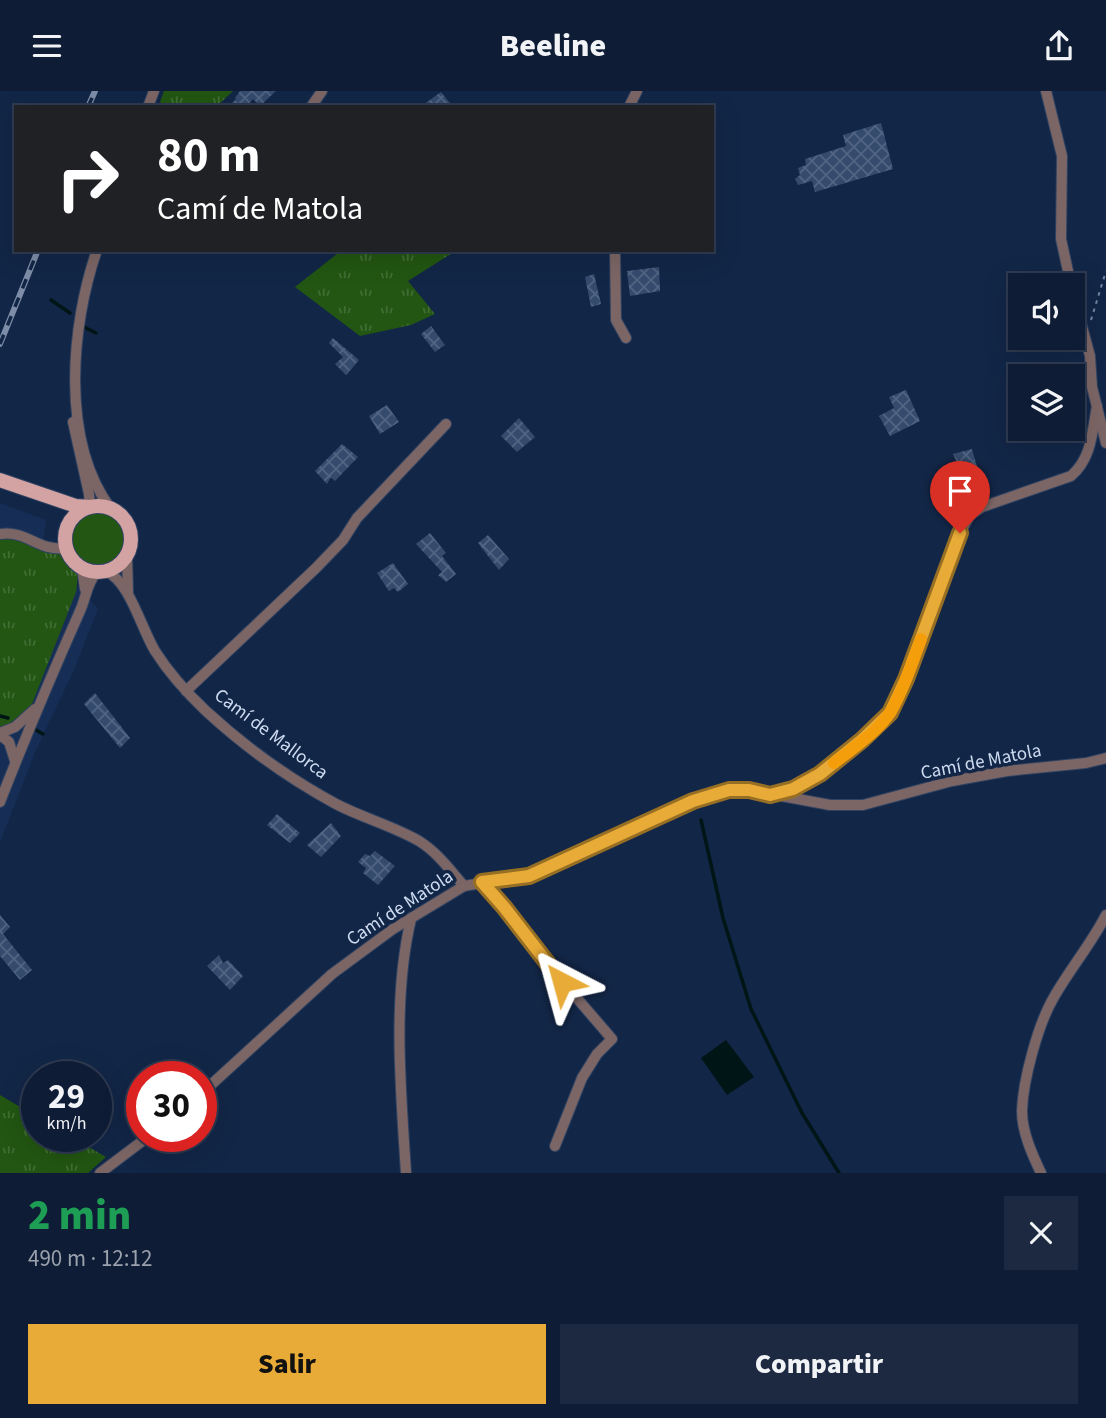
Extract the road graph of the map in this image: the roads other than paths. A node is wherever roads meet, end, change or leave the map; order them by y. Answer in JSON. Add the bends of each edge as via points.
{"nodes":[{"id":1,"x":1046,"y":91,"type":"edge"},
{"id":2,"x":94,"y":252,"type":"edge"},
{"id":3,"x":95,"y":252,"type":"edge"},
{"id":4,"x":615,"y":252,"type":"edge"},
{"id":5,"x":1068,"y":273,"type":"edge"},
{"id":6,"x":1085,"y":337,"type":"edge"},
{"id":7,"x":626,"y":338,"type":"dead end"},
{"id":8,"x":1097,"y":406,"type":"junction"},
{"id":9,"x":446,"y":424,"type":"dead end"},
{"id":10,"x":1106,"y":443,"type":"edge"},
{"id":11,"x":0,"y":480,"type":"edge"},
{"id":12,"x":42,"y":496,"type":"junction"},
{"id":13,"x":90,"y":507,"type":"junction"},
{"id":14,"x":111,"y":509,"type":"junction"},
{"id":15,"x":70,"y":523,"type":"junction"},
{"id":16,"x":0,"y":534,"type":"edge"},
{"id":17,"x":66,"y":548,"type":"junction"},
{"id":18,"x":127,"y":556,"type":"junction"},
{"id":19,"x":82,"y":568,"type":"junction"},
{"id":20,"x":102,"y":571,"type":"junction"},
{"id":21,"x":128,"y":595,"type":"junction"},
{"id":22,"x":86,"y":597,"type":"junction"},
{"id":23,"x":186,"y":691,"type":"junction"},
{"id":24,"x":39,"y":704,"type":"junction"},
{"id":25,"x":0,"y":734,"type":"edge"},
{"id":26,"x":1106,"y":758,"type":"edge"},
{"id":27,"x":15,"y":764,"type":"junction"},
{"id":28,"x":770,"y":795,"type":"junction"},
{"id":29,"x":0,"y":802,"type":"edge"},
{"id":30,"x":482,"y":882,"type":"junction"},
{"id":31,"x":464,"y":885,"type":"junction"},
{"id":32,"x":1106,"y":915,"type":"edge"},
{"id":33,"x":411,"y":919,"type":"junction"},
{"id":34,"x":217,"y":1079,"type":"edge"},
{"id":35,"x":555,"y":1146,"type":"dead end"},
{"id":36,"x":128,"y":1152,"type":"edge"},
{"id":37,"x":100,"y":1173,"type":"edge"},
{"id":38,"x":406,"y":1173,"type":"edge"},
{"id":39,"x":1041,"y":1173,"type":"edge"}],
"edges":[{"from":1,"to":5,"type":"street","via":[[1062,156],[1061,239]]},
{"from":2,"to":13,"type":"street","via":[[78,306],[71,366],[75,437]]},
{"from":3,"to":14,"type":"street","via":[[82,303],[75,390],[89,469]]},
{"from":4,"to":7,"type":"street","via":[[616,320]]},
{"from":6,"to":8,"type":"street"},
{"from":8,"to":10,"type":"street"},
{"from":8,"to":28,"type":"street","via":[[1090,450],[1081,468],[971,515],[890,713],[820,774]]},
{"from":9,"to":23,"type":"street","via":[[357,517],[316,568]]},
{"from":11,"to":12,"type":"main road"},
{"from":12,"to":13,"type":"main road"},
{"from":12,"to":15,"type":"main road","via":[[58,506]]},
{"from":13,"to":14,"type":"main road"},
{"from":13,"to":15,"type":"main road"},
{"from":14,"to":18,"type":"main road","via":[[122,516],[130,531]]},
{"from":15,"to":17,"type":"main road"},
{"from":16,"to":17,"type":"street","via":[[20,534],[46,548]]},
{"from":17,"to":19,"type":"main road"},
{"from":18,"to":20,"type":"main road"},
{"from":18,"to":21,"type":"street","name":"Camí de Mallorca"},
{"from":19,"to":20,"type":"main road"},
{"from":19,"to":22,"type":"street"},
{"from":20,"to":21,"type":"street","name":"Camí de Mallorca","via":[[118,578]]},
{"from":20,"to":22,"type":"street","via":[[90,581]]},
{"from":21,"to":23,"type":"street","name":"Camí de Mallorca","via":[[155,652]]},
{"from":22,"to":24,"type":"street"},
{"from":23,"to":31,"type":"street","name":"Camí de Mallorca","via":[[297,782],[419,841]]},
{"from":24,"to":25,"type":"street","via":[[15,727]]},
{"from":24,"to":27,"type":"street"},
{"from":25,"to":27,"type":"street","via":[[13,749]]},
{"from":26,"to":28,"type":"street","name":"Camí de Matola","via":[[952,781],[863,805],[830,805]]},
{"from":27,"to":29,"type":"street"},
{"from":28,"to":30,"type":"street","name":"Camí de Matola","via":[[729,790],[693,801],[529,876]]},
{"from":30,"to":31,"type":"street","name":"Camí de Matola"},
{"from":30,"to":35,"type":"street","via":[[612,1039],[582,1078]]},
{"from":31,"to":33,"type":"street","name":"Camí de Matola"},
{"from":32,"to":39,"type":"street","via":[[1052,999],[1025,1084],[1022,1113],[1028,1145]]},
{"from":33,"to":34,"type":"street","name":"Camí de Matola","via":[[331,974]]},
{"from":33,"to":38,"type":"street","via":[[401,1007]]},
{"from":36,"to":37,"type":"street"}]}
